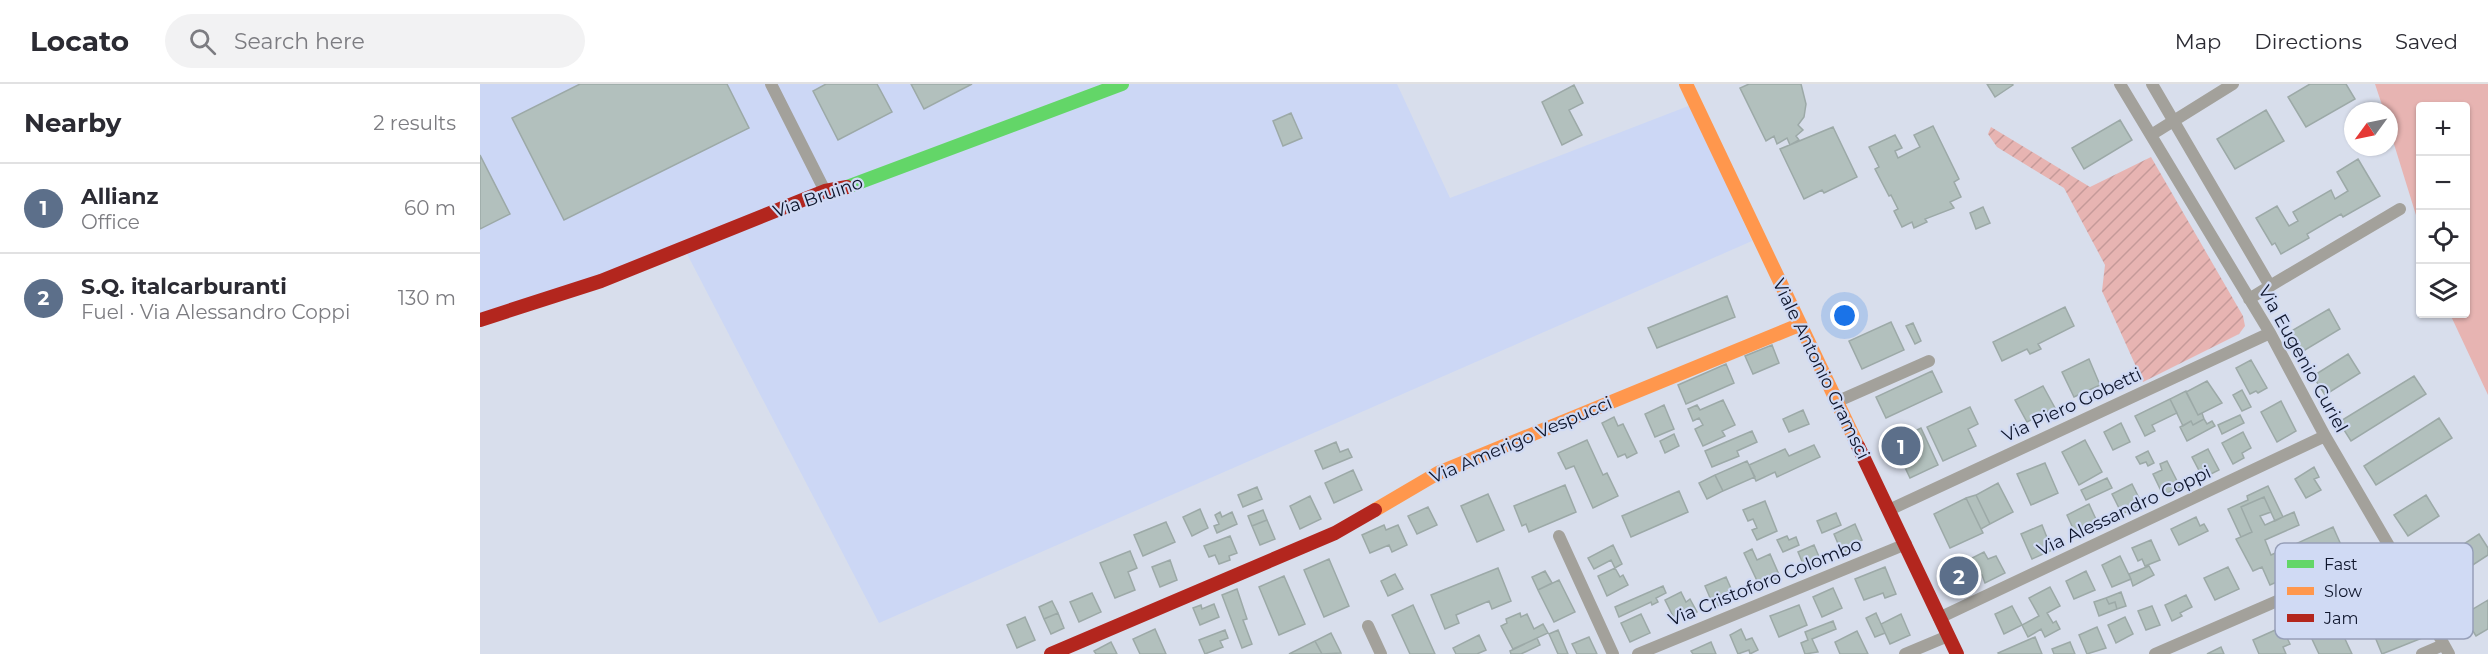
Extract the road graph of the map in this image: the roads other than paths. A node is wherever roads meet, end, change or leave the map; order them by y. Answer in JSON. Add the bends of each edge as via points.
{"nodes":[{"id":1,"x":771,"y":84,"type":"edge"},
{"id":2,"x":1122,"y":84,"type":"edge"},
{"id":3,"x":1686,"y":84,"type":"edge"},
{"id":4,"x":2120,"y":84,"type":"edge"},
{"id":5,"x":2152,"y":84,"type":"edge"},
{"id":6,"x":2233,"y":84,"type":"edge"},
{"id":7,"x":2174,"y":121,"type":"junction"},
{"id":8,"x":2151,"y":135,"type":"junction"},
{"id":9,"x":825,"y":191,"type":"junction"},
{"id":10,"x":2400,"y":209,"type":"dead end"},
{"id":11,"x":2270,"y":286,"type":"junction"},
{"id":12,"x":2249,"y":299,"type":"junction"},
{"id":13,"x":480,"y":320,"type":"edge"},
{"id":14,"x":1799,"y":325,"type":"junction"},
{"id":15,"x":2270,"y":333,"type":"junction"},
{"id":16,"x":1929,"y":361,"type":"dead end"},
{"id":17,"x":1836,"y":402,"type":"junction"},
{"id":18,"x":2325,"y":436,"type":"junction"},
{"id":19,"x":1889,"y":510,"type":"junction"},
{"id":20,"x":1559,"y":536,"type":"dead end"},
{"id":21,"x":2387,"y":543,"type":"edge"},
{"id":22,"x":1906,"y":544,"type":"junction"},
{"id":23,"x":2275,"y":602,"type":"edge"},
{"id":24,"x":1939,"y":618,"type":"junction"},
{"id":25,"x":1368,"y":626,"type":"dead end"},
{"id":26,"x":1948,"y":636,"type":"junction"},
{"id":27,"x":2446,"y":650,"type":"edge"},
{"id":28,"x":1051,"y":654,"type":"edge"},
{"id":29,"x":1381,"y":654,"type":"edge"},
{"id":30,"x":1613,"y":654,"type":"edge"},
{"id":31,"x":1638,"y":654,"type":"edge"},
{"id":32,"x":1905,"y":654,"type":"edge"},
{"id":33,"x":1957,"y":654,"type":"edge"},
{"id":34,"x":2155,"y":654,"type":"edge"},
{"id":35,"x":2422,"y":654,"type":"edge"}],
"edges":[{"from":1,"to":9,"type":"street"},
{"from":2,"to":9,"type":"street","name":"Via Bruino","via":[[840,190]]},
{"from":3,"to":14,"type":"street","name":"Viale Antonio Gramsci"},
{"from":4,"to":8,"type":"street","name":"Via Eugenio Curiel"},
{"from":5,"to":7,"type":"street"},
{"from":6,"to":7,"type":"street"},
{"from":7,"to":8,"type":"street"},
{"from":7,"to":11,"type":"street"},
{"from":8,"to":12,"type":"street","name":"Via Eugenio Curiel"},
{"from":9,"to":13,"type":"street","name":"Via Bruino","via":[[644,265]]},
{"from":10,"to":11,"type":"street"},
{"from":11,"to":12,"type":"street"},
{"from":12,"to":15,"type":"street","name":"Via Eugenio Curiel"},
{"from":14,"to":17,"type":"street","name":"Viale Antonio Gramsci"},
{"from":14,"to":28,"type":"street","name":"Via Amerigo Vespucci","via":[[1438,473],[1335,533]]},
{"from":15,"to":18,"type":"street","name":"Via Eugenio Curiel"},
{"from":15,"to":19,"type":"street","name":"Via Piero Gobetti"},
{"from":16,"to":17,"type":"street"},
{"from":17,"to":19,"type":"street","name":"Viale Antonio Gramsci"},
{"from":18,"to":21,"type":"street","name":"Via Eugenio Curiel"},
{"from":18,"to":24,"type":"street","name":"Via Alessandro Coppi"},
{"from":19,"to":22,"type":"street","name":"Viale Antonio Gramsci"},
{"from":20,"to":30,"type":"street"},
{"from":22,"to":24,"type":"street","name":"Viale Antonio Gramsci"},
{"from":22,"to":31,"type":"street","name":"Via Cristoforo Colombo"},
{"from":23,"to":34,"type":"street"},
{"from":24,"to":26,"type":"street","name":"Viale Antonio Gramsci"},
{"from":25,"to":29,"type":"street"},
{"from":26,"to":32,"type":"street"},
{"from":26,"to":33,"type":"street","name":"Viale Antonio Gramsci"},
{"from":27,"to":35,"type":"street"}]}
